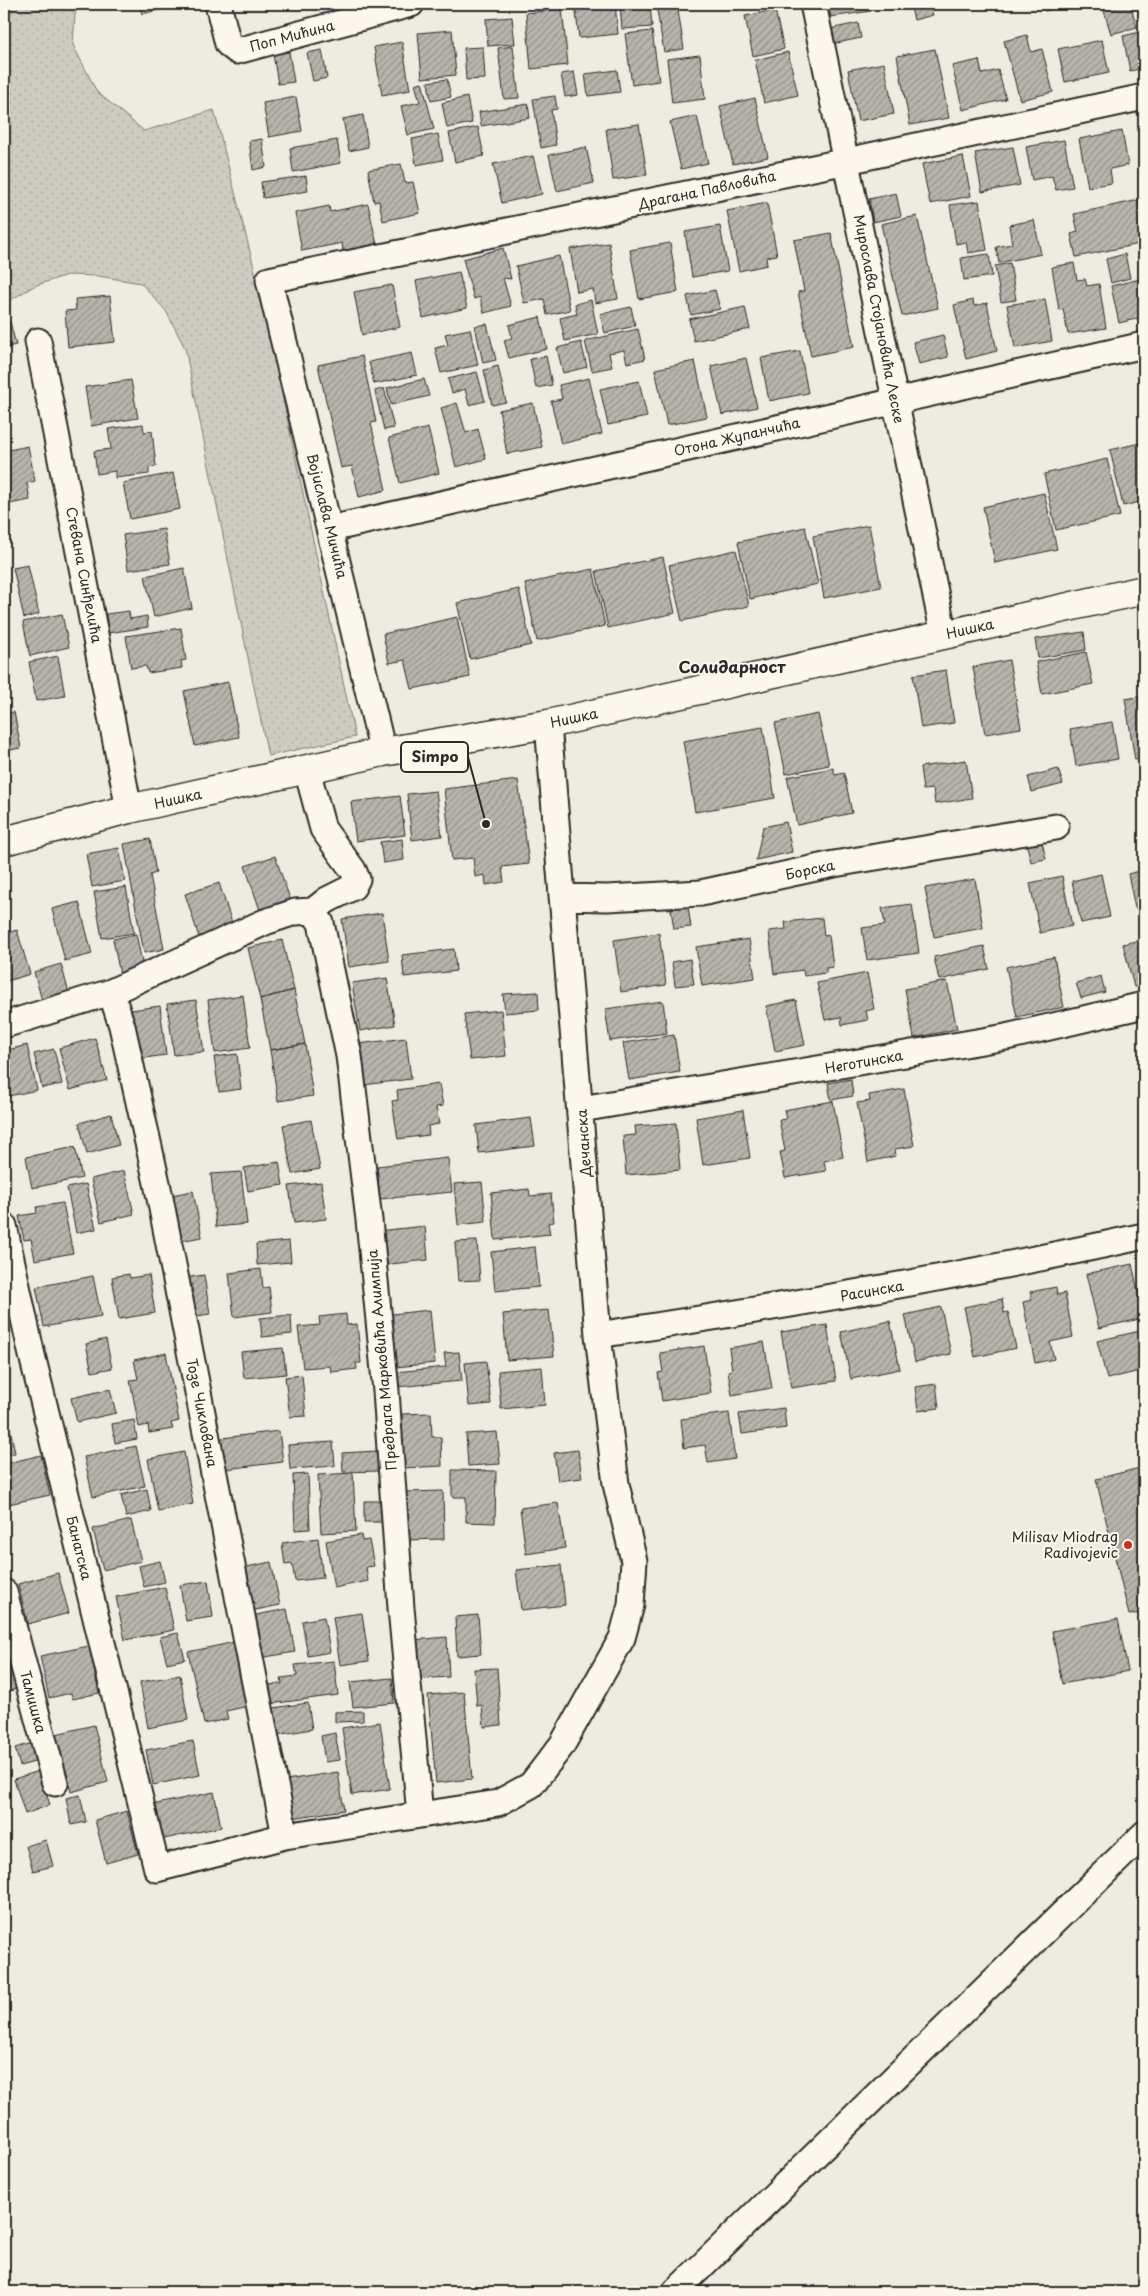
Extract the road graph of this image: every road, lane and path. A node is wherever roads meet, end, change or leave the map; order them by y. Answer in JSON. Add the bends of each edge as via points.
{"nodes":[{"id":1,"x":218,"y":4,"type":"edge"},
{"id":2,"x":411,"y":4,"type":"edge"},
{"id":3,"x":813,"y":4,"type":"edge"},
{"id":4,"x":1144,"y":97,"type":"edge"},
{"id":5,"x":847,"y":161,"type":"junction"},
{"id":6,"x":269,"y":280,"type":"joint"},
{"id":7,"x":38,"y":341,"type":"dead end"},
{"id":8,"x":1144,"y":345,"type":"edge"},
{"id":9,"x":895,"y":402,"type":"junction"},
{"id":10,"x":330,"y":529,"type":"junction"},
{"id":11,"x":1144,"y":590,"type":"edge"},
{"id":12,"x":944,"y":635,"type":"junction"},
{"id":13,"x":548,"y":724,"type":"junction"},
{"id":14,"x":383,"y":752,"type":"junction"},
{"id":15,"x":307,"y":770,"type":"junction"},
{"id":16,"x":129,"y":810,"type":"junction"},
{"id":17,"x":1056,"y":827,"type":"dead end"},
{"id":18,"x":4,"y":841,"type":"edge"},
{"id":19,"x":562,"y":897,"type":"junction"},
{"id":20,"x":313,"y":911,"type":"junction"},
{"id":21,"x":111,"y":992,"type":"junction"},
{"id":22,"x":1144,"y":1004,"type":"edge"},
{"id":23,"x":4,"y":1024,"type":"edge"},
{"id":24,"x":581,"y":1109,"type":"junction"},
{"id":25,"x":4,"y":1226,"type":"edge"},
{"id":26,"x":1144,"y":1236,"type":"edge"},
{"id":27,"x":598,"y":1335,"type":"junction"},
{"id":28,"x":4,"y":1592,"type":"edge"},
{"id":29,"x":55,"y":1783,"type":"dead end"},
{"id":30,"x":420,"y":1815,"type":"junction"},
{"id":31,"x":1144,"y":1834,"type":"edge"},
{"id":32,"x":285,"y":1836,"type":"junction"},
{"id":33,"x":157,"y":1869,"type":"joint"},
{"id":34,"x":675,"y":2292,"type":"edge"}],
"edges":[{"from":1,"to":2,"type":"street","name":"Поп Мићина","via":[[228,44],[237,51]]},
{"from":3,"to":5,"type":"street","name":"Мирослава Стојановића Леске"},
{"from":4,"to":5,"type":"street","name":"Драгана Павловића"},
{"from":5,"to":6,"type":"street","name":"Драгана Павловића"},
{"from":5,"to":9,"type":"street","name":"Мирослава Стојановића Леске"},
{"from":6,"to":10,"type":"street","name":"Војислава Мичића"},
{"from":7,"to":16,"type":"street","name":"Стевана Синђелића"},
{"from":8,"to":9,"type":"street","name":"Отона Жупанчића"},
{"from":9,"to":10,"type":"street","name":"Отона Жупанчића"},
{"from":9,"to":12,"type":"street","name":"Мирослава Стојановића Леске"},
{"from":10,"to":14,"type":"street","name":"Војислава Мичића"},
{"from":11,"to":12,"type":"main road","name":"Нишка"},
{"from":12,"to":13,"type":"main road","name":"Нишка"},
{"from":13,"to":14,"type":"main road","name":"Нишка"},
{"from":13,"to":19,"type":"street","name":"Дечанска"},
{"from":14,"to":15,"type":"main road","name":"Нишка"},
{"from":15,"to":16,"type":"main road","name":"Нишка"},
{"from":15,"to":20,"type":"street","via":[[324,828],[357,879],[353,886]]},
{"from":16,"to":18,"type":"main road","name":"Нишка"},
{"from":17,"to":19,"type":"street","name":"Борска","via":[[834,864],[701,893]]},
{"from":19,"to":24,"type":"street","name":"Дечанска"},
{"from":20,"to":21,"type":"street","via":[[295,912],[265,922]]},
{"from":20,"to":30,"type":"street","name":"Предрага Марковића Алимпија","via":[[321,923],[349,1056],[368,1211],[386,1390]]},
{"from":21,"to":23,"type":"street"},
{"from":21,"to":32,"type":"street","name":"Тозе Чиклована","via":[[122,1026],[157,1183]]},
{"from":22,"to":24,"type":"street","name":"Неготинска","via":[[1006,1037]]},
{"from":24,"to":27,"type":"street","name":"Дечанска"},
{"from":25,"to":33,"type":"street","name":"Банатска","via":[[31,1351]]},
{"from":26,"to":27,"type":"street","name":"Расинска","via":[[949,1277]]},
{"from":27,"to":30,"type":"street","name":"Дечанска","via":[[616,1484],[634,1561],[631,1605],[622,1638],[562,1745],[531,1786],[498,1803]]},
{"from":28,"to":29,"type":"street","name":"Тамишка"},
{"from":30,"to":32,"type":"street","name":"Дечанска"},
{"from":31,"to":34,"type":"street"},
{"from":32,"to":33,"type":"street","name":"Дечанска"}]}
